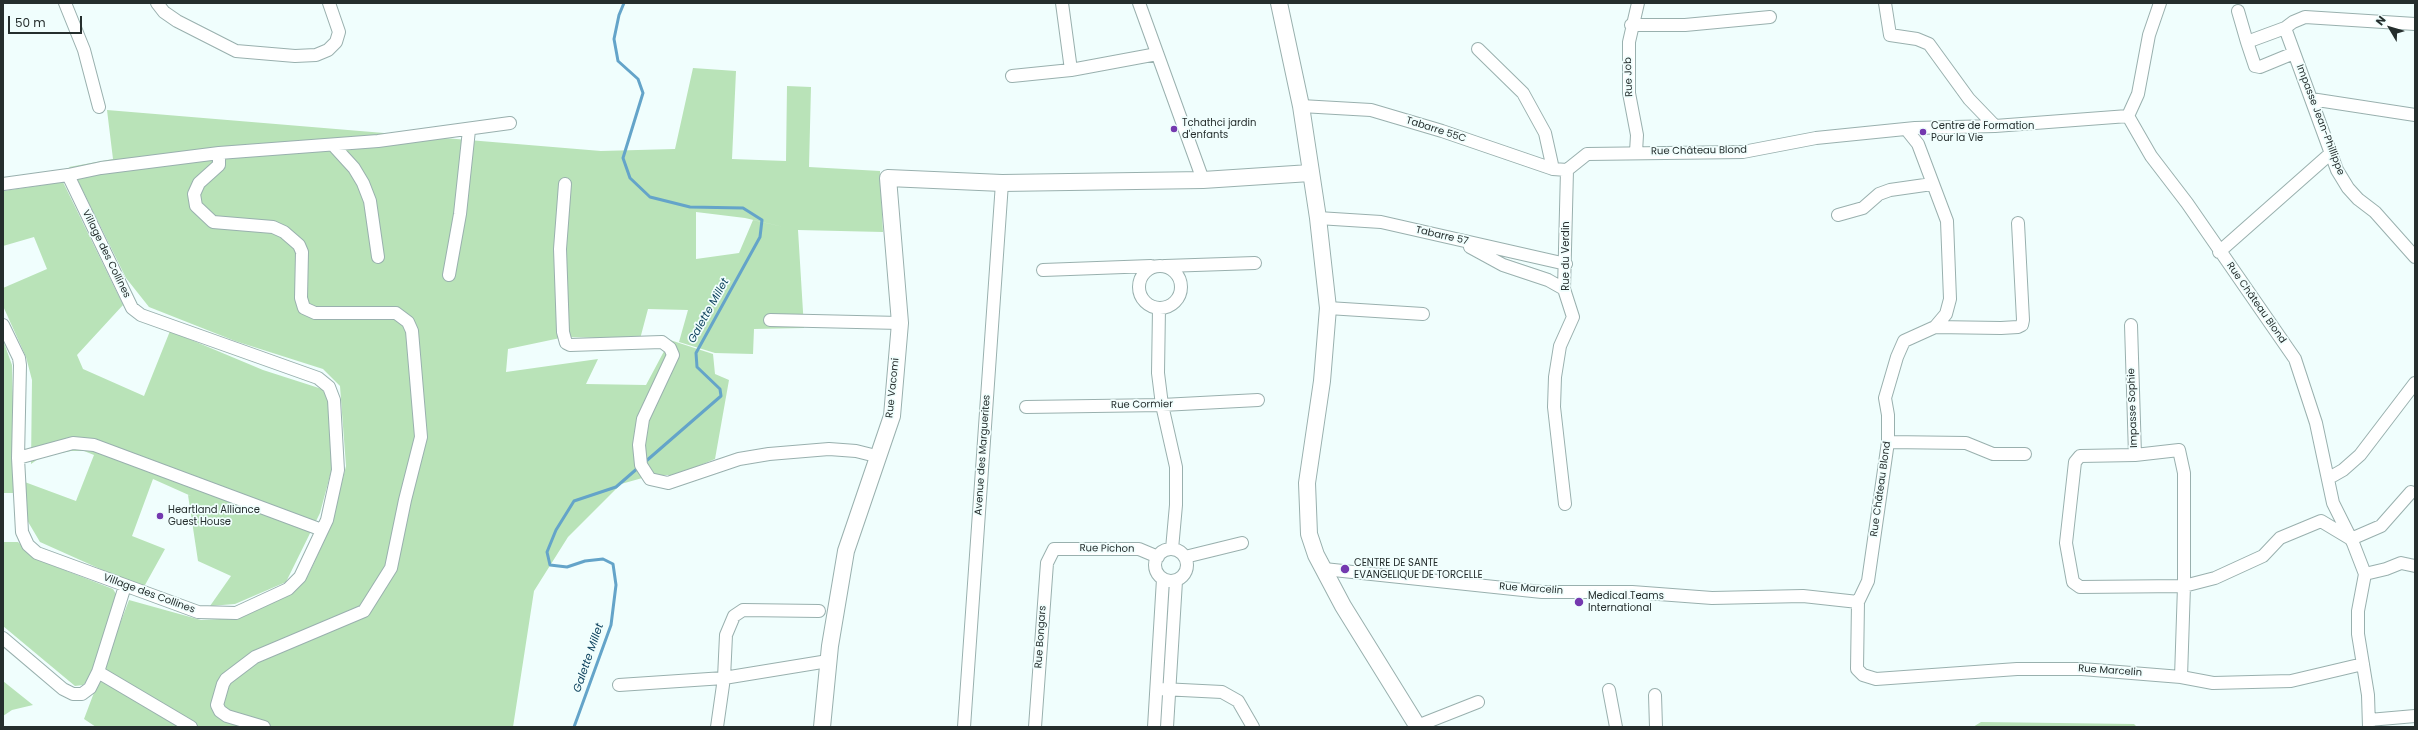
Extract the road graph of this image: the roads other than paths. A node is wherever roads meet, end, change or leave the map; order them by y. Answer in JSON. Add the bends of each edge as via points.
{"nodes":[{"id":1,"x":65,"y":3,"type":"edge"},
{"id":2,"x":157,"y":3,"type":"edge"},
{"id":3,"x":329,"y":3,"type":"edge"},
{"id":4,"x":1062,"y":3,"type":"edge"},
{"id":5,"x":1139,"y":3,"type":"edge"},
{"id":6,"x":1279,"y":3,"type":"edge"},
{"id":7,"x":1638,"y":3,"type":"edge"},
{"id":8,"x":1885,"y":3,"type":"edge"},
{"id":9,"x":2160,"y":3,"type":"edge"},
{"id":10,"x":2238,"y":11,"type":"dead end"},
{"id":11,"x":1770,"y":17,"type":"dead end"},
{"id":12,"x":2415,"y":24,"type":"edge"},
{"id":13,"x":1631,"y":25,"type":"junction"},
{"id":14,"x":2285,"y":28,"type":"junction"},
{"id":15,"x":2247,"y":42,"type":"junction"},
{"id":16,"x":1478,"y":49,"type":"dead end"},
{"id":17,"x":2294,"y":53,"type":"junction"},
{"id":18,"x":1157,"y":54,"type":"junction"},
{"id":19,"x":1071,"y":70,"type":"junction"},
{"id":20,"x":1012,"y":76,"type":"dead end"},
{"id":21,"x":2311,"y":99,"type":"junction"},
{"id":22,"x":1301,"y":106,"type":"junction"},
{"id":23,"x":99,"y":107,"type":"dead end"},
{"id":24,"x":2415,"y":114,"type":"edge"},
{"id":25,"x":2128,"y":116,"type":"junction"},
{"id":26,"x":510,"y":123,"type":"dead end"},
{"id":27,"x":1995,"y":126,"type":"junction"},
{"id":28,"x":1906,"y":129,"type":"junction"},
{"id":29,"x":468,"y":130,"type":"junction"},
{"id":30,"x":333,"y":145,"type":"junction"},
{"id":31,"x":1636,"y":152,"type":"junction"},
{"id":32,"x":219,"y":153,"type":"junction"},
{"id":33,"x":2331,"y":153,"type":"junction"},
{"id":34,"x":1553,"y":169,"type":"junction"},
{"id":35,"x":1567,"y":170,"type":"junction"},
{"id":36,"x":1310,"y":173,"type":"junction"},
{"id":37,"x":68,"y":175,"type":"junction"},
{"id":38,"x":1203,"y":180,"type":"junction"},
{"id":39,"x":1002,"y":183,"type":"junction"},
{"id":40,"x":3,"y":184,"type":"edge"},
{"id":41,"x":565,"y":184,"type":"dead end"},
{"id":42,"x":1932,"y":184,"type":"junction"},
{"id":43,"x":1838,"y":215,"type":"dead end"},
{"id":44,"x":1318,"y":218,"type":"junction"},
{"id":45,"x":2018,"y":223,"type":"dead end"},
{"id":46,"x":1456,"y":240,"type":"junction"},
{"id":47,"x":2219,"y":252,"type":"junction"},
{"id":48,"x":378,"y":257,"type":"dead end"},
{"id":49,"x":2415,"y":257,"type":"edge"},
{"id":50,"x":1255,"y":263,"type":"dead end"},
{"id":51,"x":1566,"y":264,"type":"junction"},
{"id":52,"x":1191,"y":265,"type":"junction"},
{"id":53,"x":1151,"y":266,"type":"junction"},
{"id":54,"x":1165,"y":266,"type":"junction"},
{"id":55,"x":1128,"y":267,"type":"junction"},
{"id":56,"x":1043,"y":270,"type":"dead end"},
{"id":57,"x":449,"y":275,"type":"dead end"},
{"id":58,"x":1180,"y":284,"type":"junction"},
{"id":59,"x":1139,"y":285,"type":"junction"},
{"id":60,"x":1564,"y":289,"type":"junction"},
{"id":61,"x":1160,"y":308,"type":"junction"},
{"id":62,"x":1328,"y":308,"type":"junction"},
{"id":63,"x":1423,"y":314,"type":"dead end"},
{"id":64,"x":770,"y":320,"type":"dead end"},
{"id":65,"x":900,"y":323,"type":"junction"},
{"id":66,"x":3,"y":325,"type":"edge"},
{"id":67,"x":2131,"y":325,"type":"dead end"},
{"id":68,"x":1935,"y":327,"type":"junction"},
{"id":69,"x":2415,"y":383,"type":"edge"},
{"id":70,"x":1258,"y":400,"type":"dead end"},
{"id":71,"x":1162,"y":405,"type":"junction"},
{"id":72,"x":1026,"y":407,"type":"dead end"},
{"id":73,"x":1888,"y":442,"type":"junction"},
{"id":74,"x":2025,"y":454,"type":"dead end"},
{"id":75,"x":2135,"y":455,"type":"junction"},
{"id":76,"x":876,"y":456,"type":"junction"},
{"id":77,"x":18,"y":458,"type":"junction"},
{"id":78,"x":2329,"y":478,"type":"junction"},
{"id":79,"x":2411,"y":492,"type":"dead end"},
{"id":80,"x":1565,"y":504,"type":"dead end"},
{"id":81,"x":322,"y":530,"type":"junction"},
{"id":82,"x":2352,"y":539,"type":"junction"},
{"id":83,"x":1242,"y":543,"type":"dead end"},
{"id":84,"x":1054,"y":548,"type":"joint"},
{"id":85,"x":1172,"y":549,"type":"junction"},
{"id":86,"x":1158,"y":557,"type":"junction"},
{"id":87,"x":1185,"y":557,"type":"junction"},
{"id":88,"x":2415,"y":566,"type":"edge"},
{"id":89,"x":1324,"y":569,"type":"junction"},
{"id":90,"x":2365,"y":574,"type":"junction"},
{"id":91,"x":1163,"y":579,"type":"junction"},
{"id":92,"x":1176,"y":581,"type":"junction"},
{"id":93,"x":125,"y":586,"type":"junction"},
{"id":94,"x":2184,"y":586,"type":"junction"},
{"id":95,"x":1858,"y":602,"type":"junction"},
{"id":96,"x":819,"y":611,"type":"dead end"},
{"id":97,"x":3,"y":638,"type":"edge"},
{"id":98,"x":828,"y":661,"type":"junction"},
{"id":99,"x":2363,"y":664,"type":"junction"},
{"id":100,"x":1857,"y":669,"type":"joint"},
{"id":101,"x":98,"y":672,"type":"junction"},
{"id":102,"x":2181,"y":677,"type":"junction"},
{"id":103,"x":724,"y":678,"type":"junction"},
{"id":104,"x":619,"y":685,"type":"dead end"},
{"id":105,"x":1157,"y":689,"type":"junction"},
{"id":106,"x":1170,"y":689,"type":"junction"},
{"id":107,"x":1609,"y":690,"type":"dead end"},
{"id":108,"x":1655,"y":695,"type":"dead end"},
{"id":109,"x":1478,"y":702,"type":"dead end"},
{"id":110,"x":2415,"y":716,"type":"edge"},
{"id":111,"x":2369,"y":723,"type":"edge"},
{"id":112,"x":191,"y":727,"type":"edge"},
{"id":113,"x":264,"y":727,"type":"edge"},
{"id":114,"x":716,"y":727,"type":"edge"},
{"id":115,"x":822,"y":727,"type":"edge"},
{"id":116,"x":964,"y":727,"type":"edge"},
{"id":117,"x":1035,"y":727,"type":"edge"},
{"id":118,"x":1154,"y":727,"type":"edge"},
{"id":119,"x":1167,"y":727,"type":"edge"},
{"id":120,"x":1253,"y":727,"type":"edge"},
{"id":121,"x":1417,"y":727,"type":"edge"},
{"id":122,"x":1616,"y":727,"type":"edge"},
{"id":123,"x":1656,"y":727,"type":"edge"}],
"edges":[{"from":1,"to":23,"type":"street","via":[[84,50]]},
{"from":2,"to":3,"type":"street","via":[[164,12],[177,21],[236,51],[295,56],[316,55],[328,50],[336,42],[339,32]]},
{"from":4,"to":19,"type":"street"},
{"from":5,"to":18,"type":"street"},
{"from":6,"to":22,"type":"street"},
{"from":7,"to":13,"type":"street","name":"Rue Job"},
{"from":8,"to":27,"type":"street","via":[[1890,35],[1917,39],[1928,44],[1969,99]]},
{"from":9,"to":25,"type":"street","via":[[2149,35],[2138,94]]},
{"from":10,"to":15,"type":"street"},
{"from":11,"to":13,"type":"street","via":[[1685,25]]},
{"from":12,"to":14,"type":"street","via":[[2305,17]]},
{"from":13,"to":31,"type":"street","name":"Rue Job","via":[[1629,93],[1637,136]]},
{"from":14,"to":15,"type":"street"},
{"from":14,"to":17,"type":"street","name":"Impasse Jean-Phillippe"},
{"from":15,"to":17,"type":"street","via":[[2255,66],[2260,67]]},
{"from":16,"to":34,"type":"street","via":[[1523,93],[1545,133]]},
{"from":17,"to":21,"type":"street","name":"Impasse Jean-Phillippe"},
{"from":18,"to":19,"type":"street"},
{"from":18,"to":38,"type":"street"},
{"from":19,"to":20,"type":"street"},
{"from":21,"to":24,"type":"street"},
{"from":21,"to":33,"type":"street","name":"Impasse Jean-Phillippe"},
{"from":22,"to":34,"type":"street","name":"Tabarre 55C","via":[[1371,110]]},
{"from":22,"to":36,"type":"street"},
{"from":25,"to":27,"type":"street","name":"Rue Château Blond"},
{"from":25,"to":47,"type":"street","name":"Rue Château Blond","via":[[2151,156],[2187,203]]},
{"from":26,"to":29,"type":"street"},
{"from":27,"to":28,"type":"street","name":"Rue Château Blond"},
{"from":28,"to":31,"type":"street","name":"Rue Château Blond","via":[[1816,138],[1743,152]]},
{"from":28,"to":42,"type":"street","via":[[1918,144]]},
{"from":29,"to":30,"type":"street"},
{"from":29,"to":57,"type":"street","via":[[460,214]]},
{"from":30,"to":32,"type":"street"},
{"from":30,"to":48,"type":"street","via":[[354,168],[363,183],[370,201]]},
{"from":31,"to":35,"type":"street","name":"Rue Château Blond","via":[[1587,154]]},
{"from":32,"to":37,"type":"street","via":[[101,168]]},
{"from":32,"to":113,"type":"street","via":[[219,164],[199,183],[194,194],[196,206],[213,222],[273,227],[284,232],[299,245],[302,252],[300,298],[304,308],[315,313],[396,314],[408,322],[412,331],[421,437],[405,500],[392,568],[364,611],[255,657],[223,684],[217,705],[220,711],[227,716]]},
{"from":33,"to":47,"type":"street"},
{"from":33,"to":49,"type":"street","name":"Impasse Jean-Phillippe","via":[[2337,170],[2348,188],[2358,200],[2375,212]]},
{"from":34,"to":35,"type":"street","name":"Tabarre 55C"},
{"from":35,"to":51,"type":"street","name":"Rue du Verdin"},
{"from":36,"to":38,"type":"street"},
{"from":36,"to":44,"type":"street"},
{"from":37,"to":40,"type":"street"},
{"from":37,"to":81,"type":"street","name":"Village des Collines","via":[[132,308],[141,315],[318,378],[328,387],[334,400],[338,470],[335,491]]},
{"from":38,"to":39,"type":"street"},
{"from":39,"to":65,"type":"street","name":"Rue Vacomi","via":[[888,178]]},
{"from":39,"to":116,"type":"street","name":"Avenue des Marguerites"},
{"from":41,"to":76,"type":"street","via":[[560,249],[563,332],[566,343],[570,346],[662,342],[670,348],[673,355],[642,419],[639,445],[641,464],[650,479],[668,483],[739,459],[769,454],[829,449]]},
{"from":42,"to":43,"type":"street","via":[[1890,190],[1879,194],[1863,208]]},
{"from":42,"to":68,"type":"street","via":[[1947,221],[1950,299],[1946,314]]},
{"from":44,"to":46,"type":"street","name":"Tabarre 57","via":[[1381,222]]},
{"from":44,"to":62,"type":"street"},
{"from":45,"to":68,"type":"street","via":[[2022,325],[2001,328]]},
{"from":46,"to":51,"type":"street","name":"Tabarre 57"},
{"from":46,"to":60,"type":"street","via":[[1503,265],[1548,280]]},
{"from":47,"to":78,"type":"street","name":"Rue Château Blond","via":[[2295,358],[2316,423]]},
{"from":50,"to":52,"type":"street"},
{"from":51,"to":60,"type":"street","name":"Rue du Verdin"},
{"from":52,"to":54,"type":"street"},
{"from":52,"to":58,"type":"street"},
{"from":53,"to":54,"type":"street"},
{"from":53,"to":55,"type":"street"},
{"from":53,"to":59,"type":"street"},
{"from":54,"to":58,"type":"street","via":[[1175,274]]},
{"from":55,"to":56,"type":"street"},
{"from":55,"to":59,"type":"street"},
{"from":58,"to":61,"type":"street","via":[[1175,301]]},
{"from":59,"to":61,"type":"street","via":[[1144,301]]},
{"from":60,"to":80,"type":"street","name":"Rue du Verdin","via":[[1573,317],[1560,346],[1554,407]]},
{"from":61,"to":71,"type":"street","via":[[1158,341]]},
{"from":62,"to":63,"type":"street"},
{"from":62,"to":89,"type":"street","via":[[1322,381],[1307,483],[1306,508],[1309,534]]},
{"from":64,"to":65,"type":"street"},
{"from":65,"to":76,"type":"street","name":"Rue Vacomi","via":[[892,416]]},
{"from":66,"to":77,"type":"street","name":"Village des Collines","via":[[20,365]]},
{"from":67,"to":75,"type":"street","name":"Impasse Sophie"},
{"from":68,"to":73,"type":"street","name":"Rue Château Blond","via":[[1904,340],[1897,357],[1885,398]]},
{"from":69,"to":78,"type":"street","via":[[2360,455]]},
{"from":70,"to":71,"type":"street","name":"Rue Cormier"},
{"from":71,"to":72,"type":"street","name":"Rue Cormier"},
{"from":71,"to":85,"type":"street","via":[[1176,467]]},
{"from":73,"to":74,"type":"street","via":[[1966,443],[1993,454]]},
{"from":73,"to":95,"type":"street","name":"Rue Château Blond","via":[[1868,581]]},
{"from":75,"to":94,"type":"street","name":"Impasse Sophie","via":[[2179,450],[2184,473]]},
{"from":75,"to":94,"type":"street","via":[[2080,456],[2075,462],[2066,543],[2073,582],[2080,587]]},
{"from":76,"to":98,"type":"street","name":"Rue Vacomi","via":[[846,551]]},
{"from":77,"to":81,"type":"street","via":[[73,443],[94,445]]},
{"from":77,"to":93,"type":"street","name":"Village des Collines","via":[[22,532],[28,545],[37,553]]},
{"from":78,"to":82,"type":"street","name":"Rue Château Blond","via":[[2333,503]]},
{"from":79,"to":82,"type":"street","via":[[2381,526]]},
{"from":81,"to":93,"type":"street","name":"Village des Collines","via":[[300,577],[288,589],[236,613],[198,612]]},
{"from":82,"to":90,"type":"street","name":"Rue Château Blond"},
{"from":82,"to":94,"type":"street","via":[[2321,521],[2280,538],[2263,556],[2216,578]]},
{"from":83,"to":87,"type":"street"},
{"from":84,"to":86,"type":"street","name":"Rue Pichon","via":[[1139,549]]},
{"from":84,"to":117,"type":"street","name":"Rue Bongars","via":[[1047,563]]},
{"from":85,"to":86,"type":"street"},
{"from":85,"to":87,"type":"street","via":[[1181,552]]},
{"from":86,"to":91,"type":"street","via":[[1156,570]]},
{"from":87,"to":92,"type":"street","via":[[1187,570]]},
{"from":88,"to":90,"type":"street","via":[[2401,563]]},
{"from":89,"to":95,"type":"street","name":"Rue Marcelin","via":[[1542,592],[1632,592],[1712,598],[1803,596]]},
{"from":89,"to":121,"type":"street","via":[[1343,606]]},
{"from":90,"to":99,"type":"street","via":[[2358,610],[2358,634]]},
{"from":91,"to":92,"type":"street"},
{"from":91,"to":105,"type":"street"},
{"from":92,"to":106,"type":"street"},
{"from":93,"to":101,"type":"street"},
{"from":94,"to":102,"type":"street","name":"Impasse Sophie"},
{"from":95,"to":100,"type":"street","name":"Rue Château Blond"},
{"from":96,"to":103,"type":"street","via":[[743,610],[734,616],[726,635]]},
{"from":97,"to":101,"type":"street","via":[[63,689],[73,694],[82,694],[90,688]]},
{"from":98,"to":103,"type":"street"},
{"from":98,"to":115,"type":"street","name":"Rue Vacomi"},
{"from":99,"to":102,"type":"street","name":"Rue Marcelin","via":[[2291,681],[2213,683]]},
{"from":99,"to":111,"type":"street"},
{"from":100,"to":102,"type":"street","name":"Rue Marcelin","via":[[1863,675],[1876,679],[2017,669],[2082,668]]},
{"from":101,"to":112,"type":"street"},
{"from":103,"to":104,"type":"street"},
{"from":103,"to":114,"type":"street"},
{"from":105,"to":106,"type":"street"},
{"from":105,"to":118,"type":"street"},
{"from":106,"to":119,"type":"street"},
{"from":106,"to":120,"type":"street","via":[[1222,692],[1238,701]]},
{"from":107,"to":122,"type":"street"},
{"from":108,"to":123,"type":"street"},
{"from":109,"to":121,"type":"street"},
{"from":110,"to":111,"type":"street"}]}
